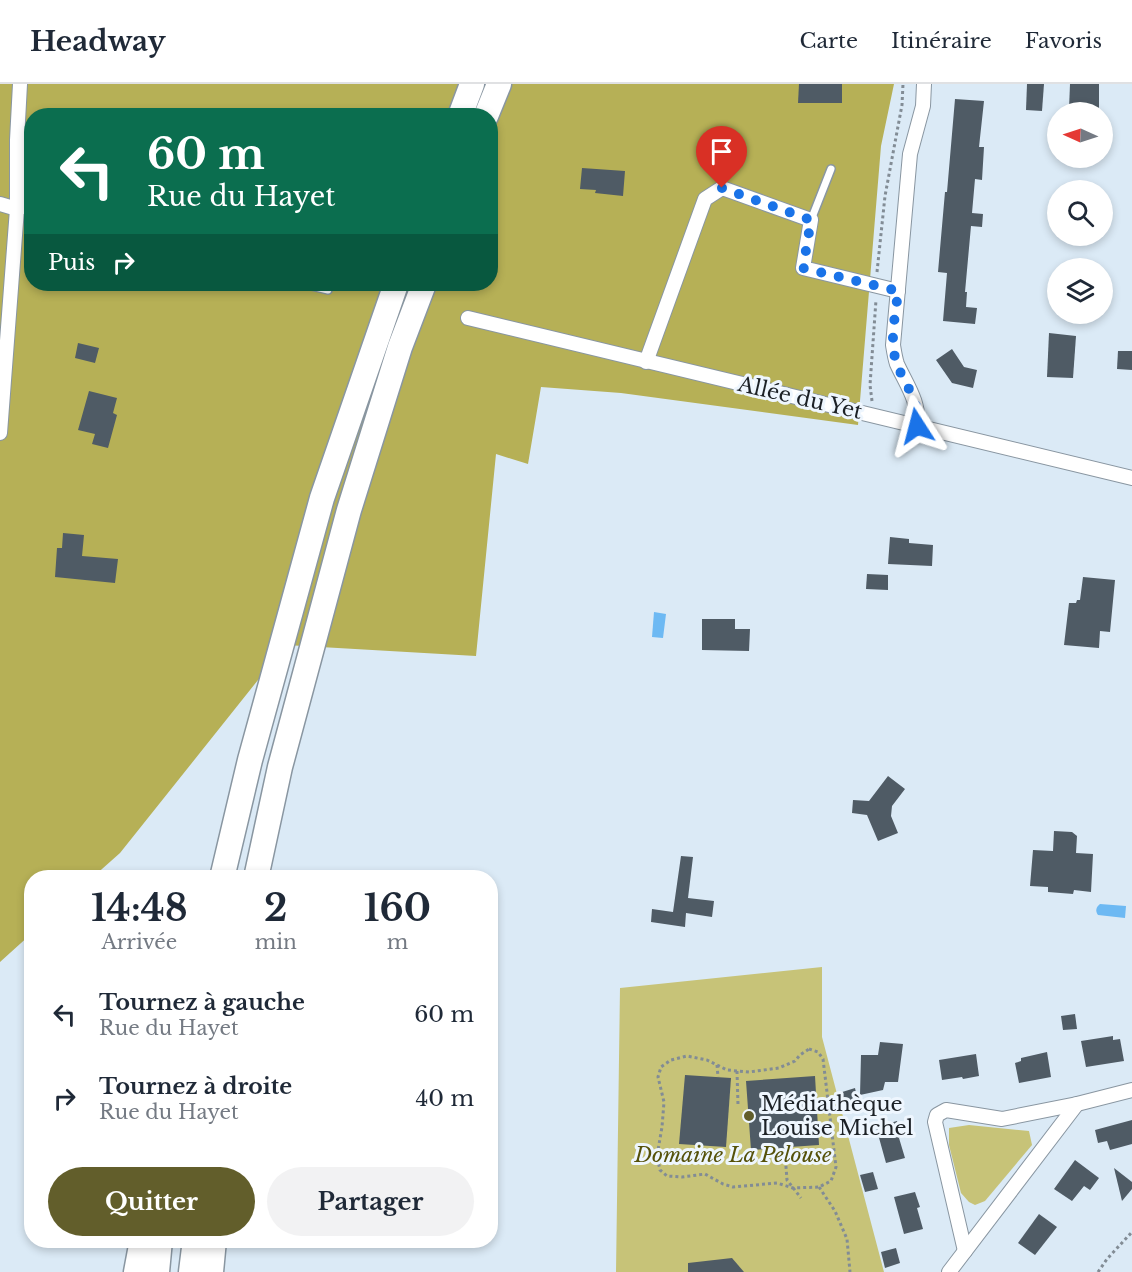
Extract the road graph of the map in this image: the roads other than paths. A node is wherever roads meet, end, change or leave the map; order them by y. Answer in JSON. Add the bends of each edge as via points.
{"nodes":[{"id":1,"x":20,"y":84,"type":"edge"},
{"id":2,"x":472,"y":84,"type":"edge"},
{"id":3,"x":499,"y":84,"type":"edge"},
{"id":4,"x":924,"y":84,"type":"edge"},
{"id":5,"x":463,"y":108,"type":"edge"},
{"id":6,"x":489,"y":108,"type":"edge"},
{"id":7,"x":831,"y":169,"type":"dead end"},
{"id":8,"x":0,"y":204,"type":"edge"},
{"id":9,"x":17,"y":208,"type":"junction"},
{"id":10,"x":24,"y":210,"type":"edge"},
{"id":11,"x":811,"y":220,"type":"junction"},
{"id":12,"x":394,"y":291,"type":"edge"},
{"id":13,"x":421,"y":291,"type":"edge"},
{"id":14,"x":898,"y":291,"type":"junction"},
{"id":15,"x":468,"y":318,"type":"dead end"},
{"id":16,"x":646,"y":362,"type":"junction"},
{"id":17,"x":917,"y":426,"type":"junction"},
{"id":18,"x":0,"y":432,"type":"edge"},
{"id":19,"x":1132,"y":478,"type":"edge"},
{"id":20,"x":224,"y":870,"type":"edge"},
{"id":21,"x":258,"y":870,"type":"edge"},
{"id":22,"x":1132,"y":1090,"type":"edge"},
{"id":23,"x":1077,"y":1104,"type":"junction"},
{"id":24,"x":140,"y":1248,"type":"edge"},
{"id":25,"x":159,"y":1248,"type":"edge"},
{"id":26,"x":194,"y":1248,"type":"edge"},
{"id":27,"x":213,"y":1248,"type":"edge"},
{"id":28,"x":965,"y":1251,"type":"junction"},
{"id":29,"x":136,"y":1272,"type":"edge"},
{"id":30,"x":157,"y":1272,"type":"edge"},
{"id":31,"x":191,"y":1272,"type":"edge"},
{"id":32,"x":211,"y":1272,"type":"edge"},
{"id":33,"x":949,"y":1272,"type":"edge"}],
"edges":[{"from":1,"to":9,"type":"street"},
{"from":2,"to":5,"type":"highway"},
{"from":3,"to":6,"type":"highway"},
{"from":4,"to":14,"type":"street","via":[[910,154]]},
{"from":7,"to":11,"type":"lane"},
{"from":8,"to":9,"type":"street"},
{"from":9,"to":10,"type":"lane"},
{"from":9,"to":18,"type":"street"},
{"from":11,"to":14,"type":"street","via":[[803,268]]},
{"from":11,"to":16,"type":"street","via":[[722,188],[705,199]]},
{"from":12,"to":20,"type":"highway","via":[[322,498]]},
{"from":13,"to":21,"type":"highway","via":[[349,510],[280,767]]},
{"from":14,"to":17,"type":"street","via":[[893,345],[919,414]]},
{"from":15,"to":16,"type":"street","name":"Allée du Yet"},
{"from":16,"to":17,"type":"street","name":"Allée du Yet"},
{"from":17,"to":19,"type":"street","name":"Allée du Yet"},
{"from":22,"to":23,"type":"street"},
{"from":23,"to":28,"type":"street"},
{"from":23,"to":28,"type":"street","via":[[1002,1119],[946,1110],[937,1115],[935,1122]]},
{"from":24,"to":29,"type":"highway"},
{"from":25,"to":30,"type":"highway"},
{"from":26,"to":31,"type":"highway"},
{"from":27,"to":32,"type":"highway"},
{"from":28,"to":33,"type":"street"}]}
